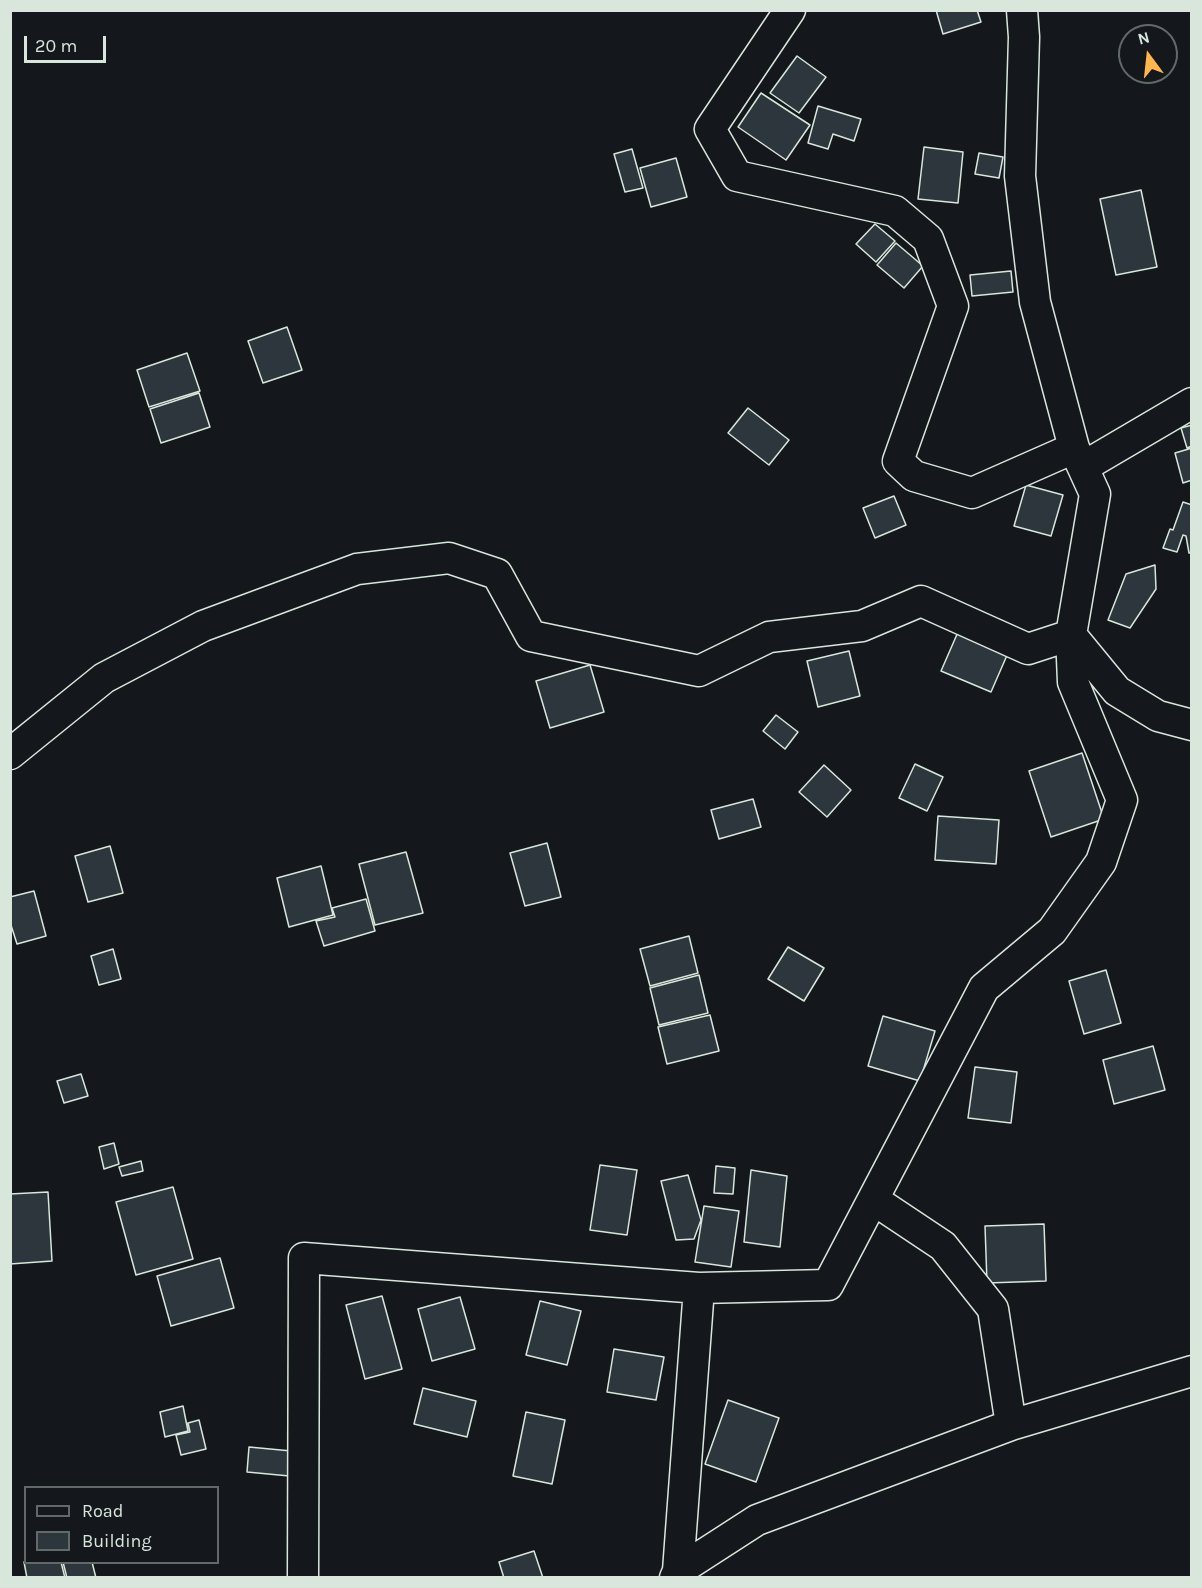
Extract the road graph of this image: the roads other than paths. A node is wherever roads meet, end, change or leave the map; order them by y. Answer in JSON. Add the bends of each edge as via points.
{"nodes":[{"id":1,"x":790,"y":10,"type":"edge"},
{"id":2,"x":1022,"y":10,"type":"edge"},
{"id":3,"x":1191,"y":403,"type":"edge"},
{"id":4,"x":1079,"y":457,"type":"junction"},
{"id":5,"x":1071,"y":635,"type":"junction"},
{"id":6,"x":1191,"y":725,"type":"edge"},
{"id":7,"x":10,"y":754,"type":"edge"},
{"id":8,"x":874,"y":1200,"type":"junction"},
{"id":9,"x":699,"y":1288,"type":"junction"},
{"id":10,"x":1191,"y":1371,"type":"edge"},
{"id":11,"x":1011,"y":1425,"type":"junction"},
{"id":12,"x":677,"y":1574,"type":"edge"},
{"id":13,"x":303,"y":1578,"type":"edge"}],
"edges":[{"from":1,"to":4,"type":"street","via":[[710,129],[736,176],[895,211],[928,239],[953,306],[898,461],[914,476],[972,492]]},
{"from":2,"to":4,"type":"street","via":[[1020,177],[1035,302]]},
{"from":3,"to":4,"type":"street"},
{"from":4,"to":5,"type":"street","via":[[1095,494]]},
{"from":5,"to":6,"type":"street","via":[[1117,691],[1158,716]]},
{"from":5,"to":7,"type":"street","via":[[1028,649],[921,602],[862,626],[769,638],[699,671],[531,636],[496,574],[449,558],[357,569],[203,626],[104,678]]},
{"from":5,"to":8,"type":"street","via":[[1073,682],[1122,800],[1101,862],[1052,932],[984,988]]},
{"from":8,"to":9,"type":"street","via":[[828,1285]]},
{"from":8,"to":11,"type":"street","via":[[943,1246],[993,1309]]},
{"from":9,"to":12,"type":"street"},
{"from":9,"to":13,"type":"street","via":[[304,1258]]},
{"from":10,"to":11,"type":"street"},
{"from":11,"to":12,"type":"street","via":[[757,1520]]}]}
